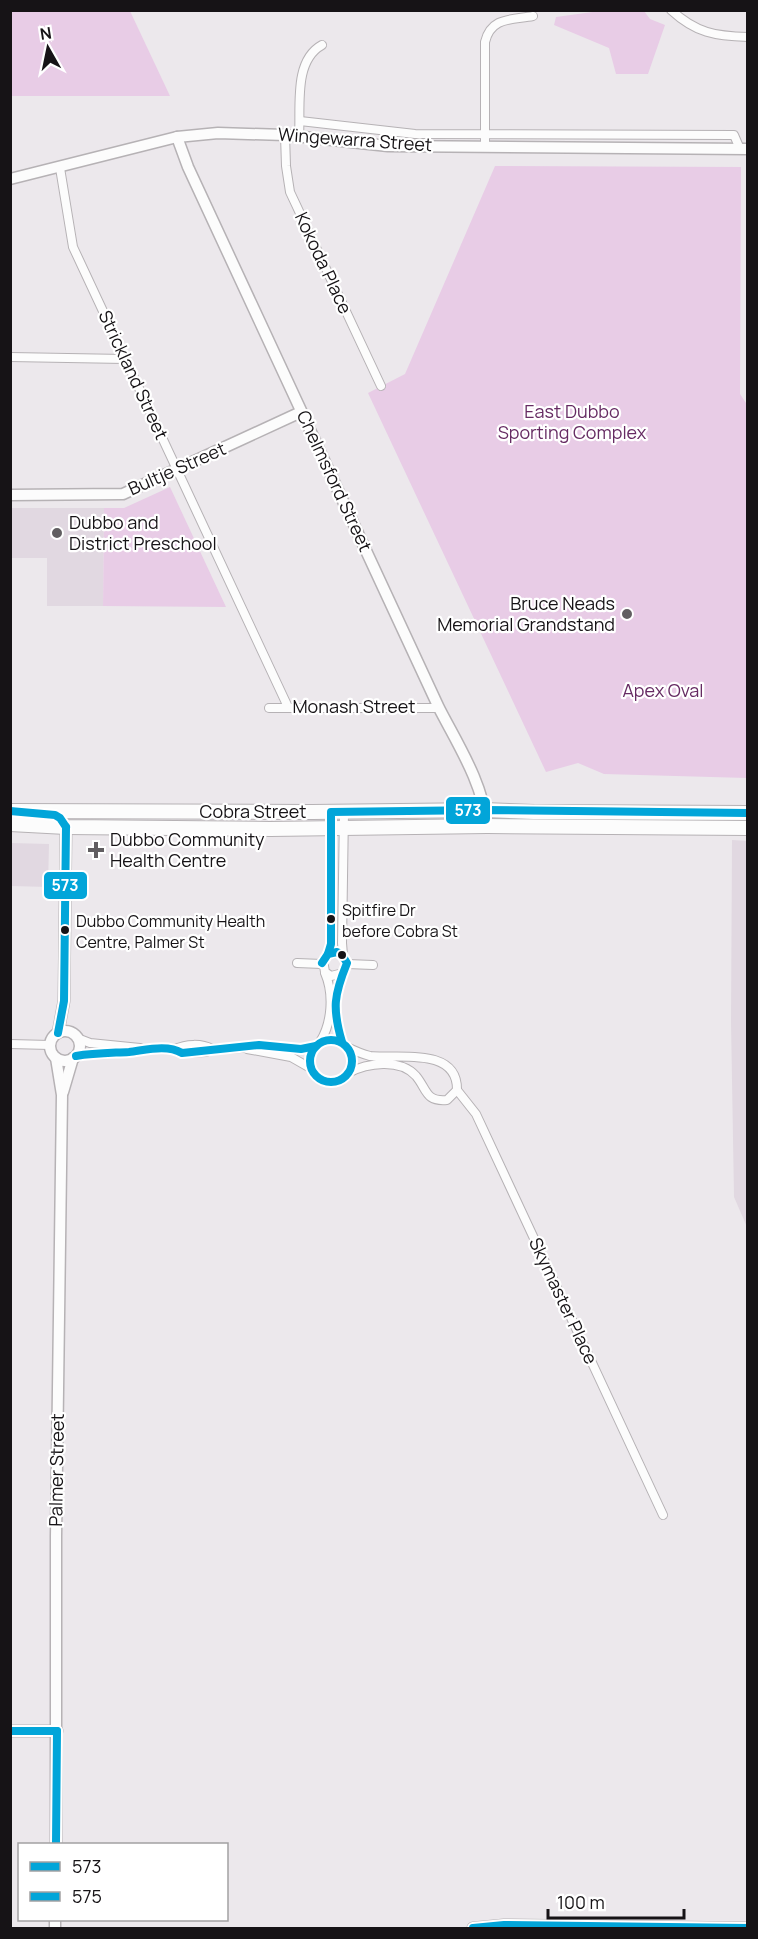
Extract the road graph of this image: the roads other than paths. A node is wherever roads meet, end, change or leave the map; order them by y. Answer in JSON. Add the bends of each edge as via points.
{"nodes":[{"id":1,"x":671,"y":10,"type":"edge"},
{"id":2,"x":533,"y":16,"type":"dead end"},
{"id":3,"x":747,"y":37,"type":"edge"},
{"id":4,"x":322,"y":45,"type":"dead end"},
{"id":5,"x":300,"y":121,"type":"junction"},
{"id":6,"x":485,"y":134,"type":"junction"},
{"id":7,"x":285,"y":135,"type":"junction"},
{"id":8,"x":177,"y":137,"type":"junction"},
{"id":9,"x":299,"y":137,"type":"junction"},
{"id":10,"x":485,"y":147,"type":"junction"},
{"id":11,"x":744,"y":149,"type":"edge"},
{"id":12,"x":60,"y":168,"type":"junction"},
{"id":13,"x":10,"y":179,"type":"edge"},
{"id":14,"x":10,"y":357,"type":"edge"},
{"id":15,"x":125,"y":359,"type":"junction"},
{"id":16,"x":381,"y":386,"type":"dead end"},
{"id":17,"x":301,"y":412,"type":"junction"},
{"id":18,"x":177,"y":469,"type":"junction"},
{"id":19,"x":10,"y":495,"type":"edge"},
{"id":20,"x":288,"y":707,"type":"junction"},
{"id":21,"x":269,"y":708,"type":"dead end"},
{"id":22,"x":439,"y":708,"type":"junction"},
{"id":23,"x":485,"y":810,"type":"junction"},
{"id":24,"x":10,"y":811,"type":"edge"},
{"id":25,"x":31,"y":812,"type":"junction"},
{"id":26,"x":338,"y":812,"type":"junction"},
{"id":27,"x":747,"y":813,"type":"edge"},
{"id":28,"x":10,"y":823,"type":"edge"},
{"id":29,"x":66,"y":826,"type":"junction"},
{"id":30,"x":487,"y":826,"type":"junction"},
{"id":31,"x":747,"y":828,"type":"edge"},
{"id":32,"x":338,"y":829,"type":"junction"},
{"id":33,"x":328,"y":954,"type":"junction"},
{"id":34,"x":343,"y":956,"type":"junction"},
{"id":35,"x":297,"y":963,"type":"dead end"},
{"id":36,"x":347,"y":964,"type":"junction"},
{"id":37,"x":373,"y":965,"type":"dead end"},
{"id":38,"x":323,"y":968,"type":"junction"},
{"id":39,"x":343,"y":973,"type":"junction"},
{"id":40,"x":64,"y":1001,"type":"junction"},
{"id":41,"x":58,"y":1033,"type":"junction"},
{"id":42,"x":74,"y":1035,"type":"junction"},
{"id":43,"x":10,"y":1044,"type":"edge"},
{"id":44,"x":50,"y":1045,"type":"junction"},
{"id":45,"x":318,"y":1045,"type":"junction"},
{"id":46,"x":345,"y":1045,"type":"junction"},
{"id":47,"x":242,"y":1048,"type":"junction"},
{"id":48,"x":148,"y":1049,"type":"junction"},
{"id":49,"x":74,"y":1057,"type":"junction"},
{"id":50,"x":56,"y":1058,"type":"junction"},
{"id":51,"x":312,"y":1070,"type":"junction"},
{"id":52,"x":348,"y":1073,"type":"junction"},
{"id":53,"x":457,"y":1090,"type":"junction"},
{"id":54,"x":62,"y":1095,"type":"junction"},
{"id":55,"x":663,"y":1515,"type":"dead end"},
{"id":56,"x":10,"y":1731,"type":"edge"},
{"id":57,"x":57,"y":1731,"type":"junction"},
{"id":58,"x":56,"y":1843,"type":"edge"},
{"id":59,"x":504,"y":1927,"type":"edge"},
{"id":60,"x":636,"y":1927,"type":"edge"},
{"id":61,"x":747,"y":1928,"type":"edge"},
{"id":62,"x":472,"y":1929,"type":"edge"}],
"edges":[{"from":1,"to":3,"type":"street","via":[[684,22],[707,33]]},
{"from":2,"to":6,"type":"street","via":[[501,21],[487,32]]},
{"from":4,"to":5,"type":"street","via":[[314,49],[302,72]]},
{"from":5,"to":6,"type":"street","name":"Wingewarra Street","via":[[389,133]]},
{"from":5,"to":9,"type":"street"},
{"from":6,"to":10,"type":"street"},
{"from":6,"to":11,"type":"street","name":"Wingewarra Street","via":[[734,135]]},
{"from":7,"to":8,"type":"street","name":"Wingewarra Street","via":[[218,133]]},
{"from":7,"to":9,"type":"street","name":"Wingewarra Street"},
{"from":7,"to":16,"type":"street","name":"Kokoda Place","via":[[290,192]]},
{"from":8,"to":12,"type":"street","name":"Wingewarra Street"},
{"from":8,"to":17,"type":"street","name":"Chelmsford Street"},
{"from":9,"to":10,"type":"street","name":"Wingewarra Street","via":[[388,146]]},
{"from":10,"to":11,"type":"street","name":"Wingewarra Street"},
{"from":12,"to":13,"type":"street","name":"Wingewarra Street"},
{"from":12,"to":15,"type":"street","name":"Strickland Street","via":[[73,247]]},
{"from":14,"to":15,"type":"street"},
{"from":15,"to":18,"type":"street","name":"Strickland Street"},
{"from":17,"to":18,"type":"street","name":"Bultje Street"},
{"from":17,"to":22,"type":"street","name":"Chelmsford Street"},
{"from":18,"to":19,"type":"street","name":"Bultje Street","via":[[123,494]]},
{"from":18,"to":20,"type":"street","name":"Strickland Street"},
{"from":20,"to":21,"type":"street","name":"Monash Street"},
{"from":20,"to":22,"type":"street","name":"Monash Street"},
{"from":22,"to":23,"type":"street","name":"Chelmsford Street","via":[[475,779]]},
{"from":23,"to":26,"type":"highway","name":"Cobra Street"},
{"from":23,"to":27,"type":"highway","name":"Cobra Street"},
{"from":23,"to":30,"type":"street","name":"Chelmsford Street"},
{"from":24,"to":25,"type":"highway","name":"Cobra Street"},
{"from":25,"to":26,"type":"highway","name":"Cobra Street"},
{"from":25,"to":29,"type":"highway","via":[[55,815]]},
{"from":26,"to":32,"type":"street"},
{"from":26,"to":32,"type":"street"},
{"from":28,"to":29,"type":"highway","name":"Cobra Street"},
{"from":29,"to":32,"type":"highway","name":"Cobra Street"},
{"from":29,"to":40,"type":"street"},
{"from":30,"to":31,"type":"highway","name":"Cobra Street"},
{"from":30,"to":32,"type":"highway","name":"Cobra Street"},
{"from":32,"to":33,"type":"street","via":[[332,944]]},
{"from":32,"to":34,"type":"street"},
{"from":33,"to":34,"type":"street","via":[[336,952]]},
{"from":33,"to":38,"type":"street"},
{"from":34,"to":36,"type":"street"},
{"from":35,"to":38,"type":"street"},
{"from":36,"to":37,"type":"street"},
{"from":36,"to":39,"type":"street"},
{"from":38,"to":39,"type":"street","via":[[331,976]]},
{"from":38,"to":45,"type":"street","via":[[329,982],[329,1016]]},
{"from":39,"to":46,"type":"street","via":[[336,991],[336,1016]]},
{"from":40,"to":41,"type":"street"},
{"from":40,"to":42,"type":"street"},
{"from":41,"to":42,"type":"street"},
{"from":41,"to":44,"type":"street"},
{"from":42,"to":48,"type":"street","via":[[98,1044]]},
{"from":42,"to":49,"type":"street","via":[[80,1049]]},
{"from":43,"to":44,"type":"street"},
{"from":44,"to":50,"type":"street"},
{"from":45,"to":46,"type":"street","via":[[330,1040]]},
{"from":45,"to":47,"type":"street","via":[[301,1049]]},
{"from":45,"to":51,"type":"street","via":[[310,1057]]},
{"from":46,"to":52,"type":"street","via":[[352,1060]]},
{"from":46,"to":53,"type":"street","name":"Skymaster Place","via":[[370,1056],[420,1056],[435,1060],[451,1072]]},
{"from":47,"to":48,"type":"street","via":[[182,1053],[175,1049]]},
{"from":47,"to":51,"type":"street","via":[[291,1057]]},
{"from":48,"to":49,"type":"street","via":[[90,1052]]},
{"from":49,"to":50,"type":"street","via":[[65,1061]]},
{"from":49,"to":54,"type":"street","name":"Palmer Street"},
{"from":50,"to":54,"type":"street","name":"Palmer Street"},
{"from":51,"to":52,"type":"street","via":[[320,1079],[332,1082]]},
{"from":52,"to":53,"type":"street","via":[[370,1065],[393,1065],[408,1069],[434,1099],[447,1100]]},
{"from":53,"to":55,"type":"street","name":"Skymaster Place","via":[[476,1114]]},
{"from":54,"to":57,"type":"street","name":"Palmer Street"},
{"from":56,"to":57,"type":"street"},
{"from":57,"to":58,"type":"street","name":"Palmer Street"},
{"from":59,"to":60,"type":"street"},
{"from":59,"to":62,"type":"street"},
{"from":60,"to":61,"type":"street"}]}
